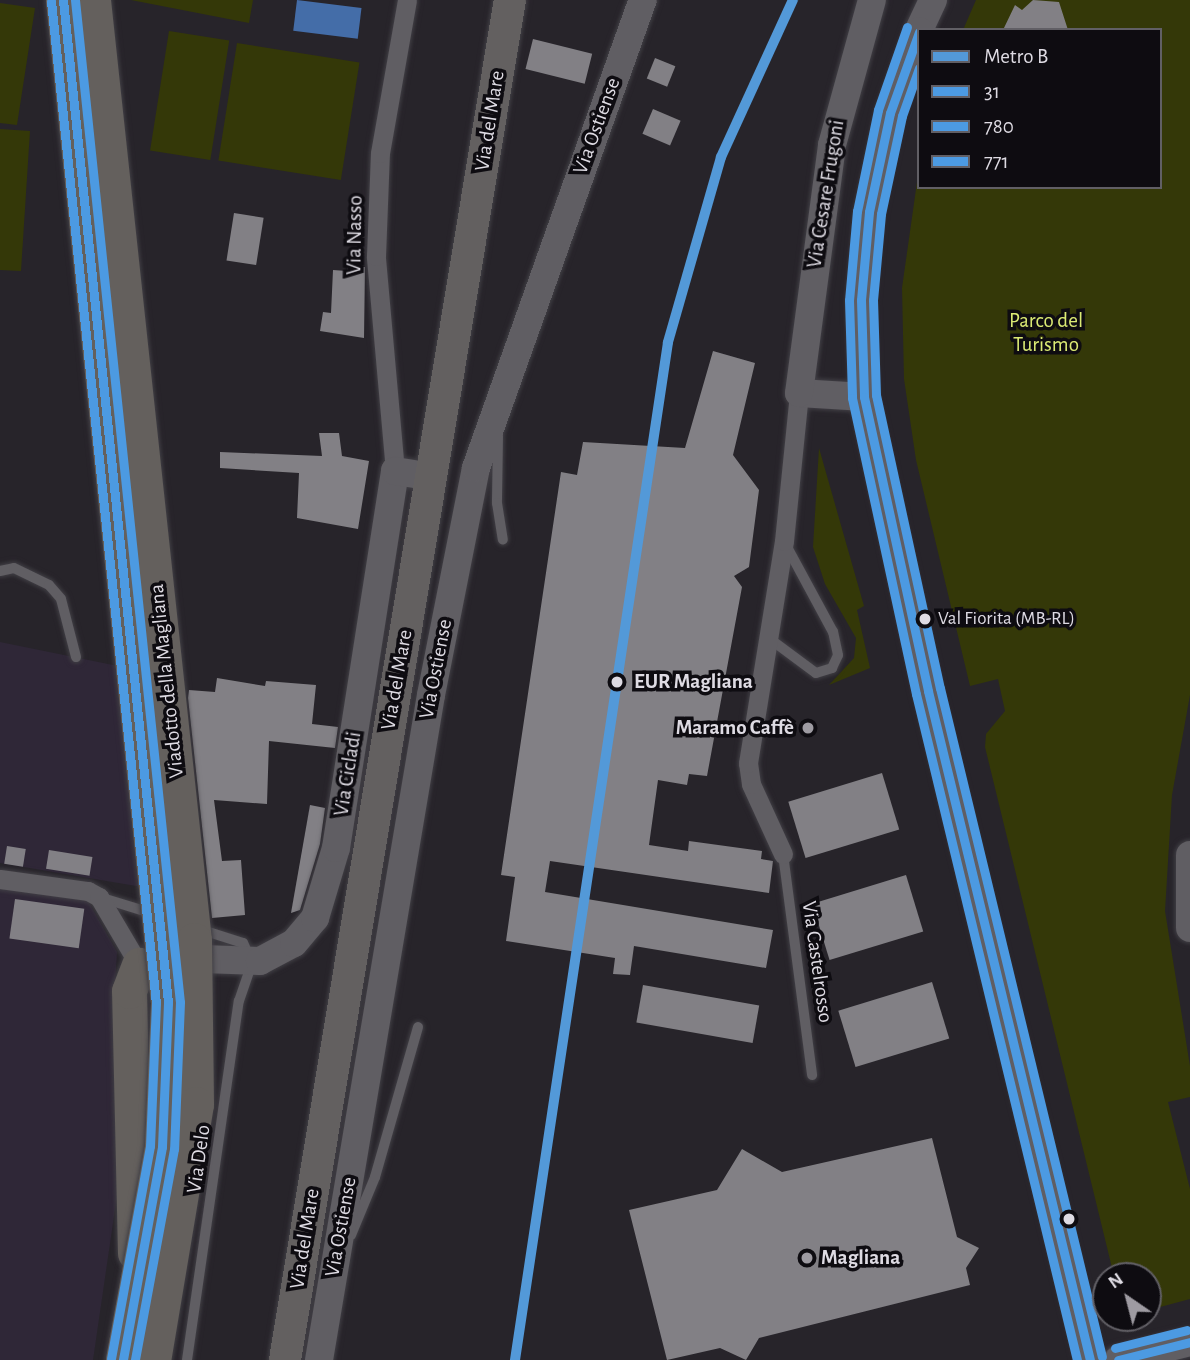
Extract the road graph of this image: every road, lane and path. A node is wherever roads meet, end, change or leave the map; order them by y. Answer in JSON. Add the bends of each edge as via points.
{"nodes":[{"id":1,"x":63,"y":0,"type":"edge"},
{"id":2,"x":93,"y":0,"type":"edge"},
{"id":3,"x":407,"y":0,"type":"edge"},
{"id":4,"x":510,"y":0,"type":"edge"},
{"id":5,"x":643,"y":0,"type":"edge"},
{"id":6,"x":872,"y":0,"type":"edge"},
{"id":7,"x":933,"y":0,"type":"edge"},
{"id":8,"x":920,"y":28,"type":"edge"},
{"id":9,"x":917,"y":36,"type":"edge"},
{"id":10,"x":799,"y":393,"type":"junction"},
{"id":11,"x":499,"y":395,"type":"junction"},
{"id":12,"x":864,"y":397,"type":"junction"},
{"id":13,"x":395,"y":471,"type":"junction"},
{"id":14,"x":432,"y":477,"type":"junction"},
{"id":15,"x":503,"y":540,"type":"dead end"},
{"id":16,"x":784,"y":541,"type":"junction"},
{"id":17,"x":0,"y":571,"type":"edge"},
{"id":18,"x":770,"y":639,"type":"junction"},
{"id":19,"x":76,"y":657,"type":"dead end"},
{"id":20,"x":783,"y":854,"type":"joint"},
{"id":21,"x":1190,"y":855,"type":"edge"},
{"id":22,"x":0,"y":880,"type":"edge"},
{"id":23,"x":99,"y":897,"type":"junction"},
{"id":24,"x":1190,"y":928,"type":"edge"},
{"id":25,"x":251,"y":963,"type":"junction"},
{"id":26,"x":139,"y":965,"type":"junction"},
{"id":27,"x":418,"y":1027,"type":"dead end"},
{"id":28,"x":812,"y":1075,"type":"dead end"},
{"id":29,"x":333,"y":1274,"type":"junction"},
{"id":30,"x":136,"y":1297,"type":"junction"},
{"id":31,"x":1190,"y":1342,"type":"edge"},
{"id":32,"x":123,"y":1360,"type":"edge"},
{"id":33,"x":153,"y":1360,"type":"edge"},
{"id":34,"x":187,"y":1360,"type":"edge"},
{"id":35,"x":285,"y":1360,"type":"edge"},
{"id":36,"x":319,"y":1360,"type":"edge"},
{"id":37,"x":1090,"y":1360,"type":"edge"},
{"id":38,"x":1118,"y":1360,"type":"edge"}],
"edges":[{"from":1,"to":30,"type":"highway","name":"Viadotto della Magliana","bridge":true,"via":[[167,990],[164,1129]]},
{"from":2,"to":33,"type":"highway","name":"Viadotto della Magliana","bridge":true,"via":[[194,940],[196,1104]]},
{"from":3,"to":13,"type":"street","name":"Via Nasso","via":[[380,153],[376,256]]},
{"from":4,"to":14,"type":"main road","name":"Via del Mare"},
{"from":5,"to":11,"type":"main road","name":"Via Ostiense"},
{"from":6,"to":10,"type":"main road","name":"Via Cesare Frugoni","via":[[832,145]]},
{"from":7,"to":8,"type":"main road"},
{"from":9,"to":12,"type":"main road","via":[[890,113],[869,212],[861,300]]},
{"from":10,"to":12,"type":"main road"},
{"from":10,"to":16,"type":"street"},
{"from":11,"to":15,"type":"lane","via":[[496,503]]},
{"from":11,"to":29,"type":"main road","name":"Via Ostiense","via":[[476,468],[431,695]]},
{"from":12,"to":37,"type":"main road","via":[[925,678]]},
{"from":13,"to":14,"type":"main road"},
{"from":13,"to":25,"type":"main road","name":"Via Cicladi","via":[[329,878],[302,936]]},
{"from":14,"to":35,"type":"main road","name":"Via del Mare"},
{"from":16,"to":18,"type":"street"},
{"from":16,"to":18,"type":"lane","via":[[833,632],[838,655],[832,668],[816,673]]},
{"from":17,"to":19,"type":"lane","via":[[13,568],[50,585],[61,599]]},
{"from":18,"to":20,"type":"street","via":[[749,771]]},
{"from":20,"to":28,"type":"lane","name":"Via Castelrosso"},
{"from":21,"to":24,"type":"main road"},
{"from":22,"to":23,"type":"street","via":[[88,891]]},
{"from":23,"to":25,"type":"lane","via":[[230,936],[243,943]]},
{"from":23,"to":26,"type":"street"},
{"from":25,"to":26,"type":"main road","via":[[159,956]]},
{"from":25,"to":34,"type":"lane","name":"Via Delo","via":[[239,1001]]},
{"from":26,"to":30,"type":"highway","bridge":true,"via":[[129,991]]},
{"from":27,"to":29,"type":"lane","via":[[374,1177]]},
{"from":29,"to":36,"type":"main road","name":"Via Ostiense"},
{"from":30,"to":32,"type":"highway","name":"Viadotto della Magliana","bridge":true},
{"from":31,"to":38,"type":"main road"}]}
